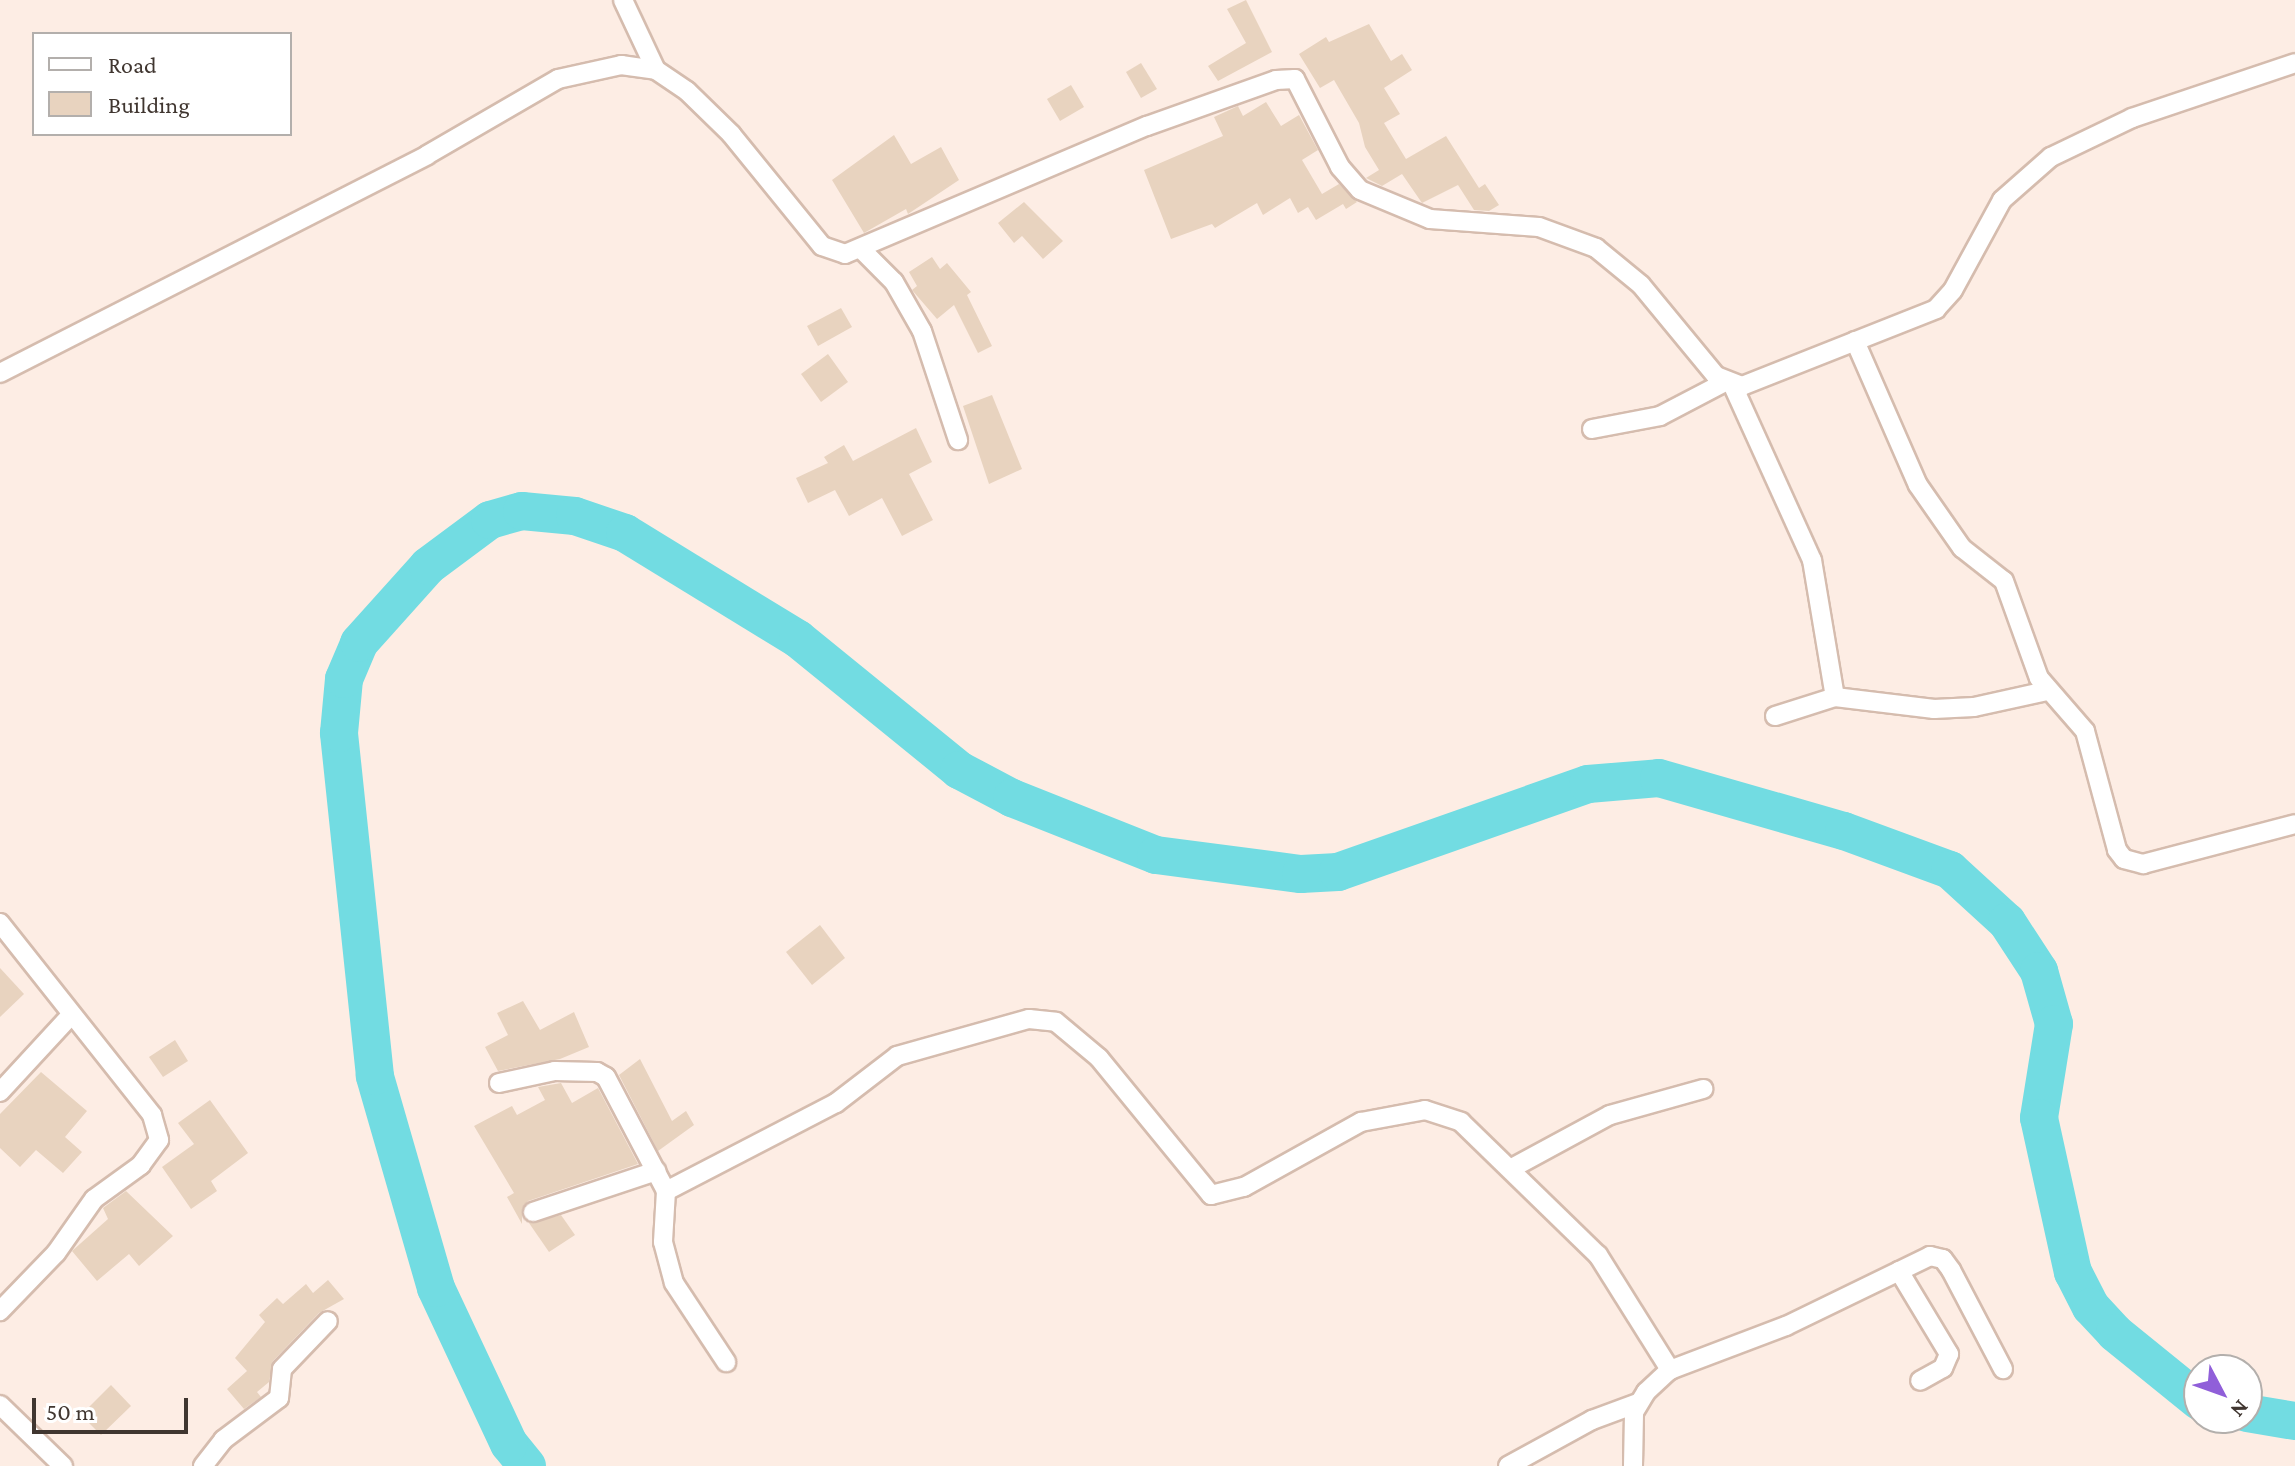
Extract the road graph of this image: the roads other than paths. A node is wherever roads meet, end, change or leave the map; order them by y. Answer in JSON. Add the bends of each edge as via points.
{"nodes":[{"id":1,"x":623,"y":0,"type":"edge"},
{"id":2,"x":2295,"y":63,"type":"edge"},
{"id":3,"x":656,"y":70,"type":"junction"},
{"id":4,"x":862,"y":250,"type":"junction"},
{"id":5,"x":1855,"y":341,"type":"junction"},
{"id":6,"x":0,"y":373,"type":"edge"},
{"id":7,"x":1728,"y":384,"type":"junction"},
{"id":8,"x":1592,"y":429,"type":"dead end"},
{"id":9,"x":958,"y":440,"type":"dead end"},
{"id":10,"x":2047,"y":691,"type":"junction"},
{"id":11,"x":1835,"y":697,"type":"junction"},
{"id":12,"x":1775,"y":716,"type":"dead end"},
{"id":13,"x":2295,"y":824,"type":"edge"},
{"id":14,"x":0,"y":923,"type":"edge"},
{"id":15,"x":71,"y":1015,"type":"junction"},
{"id":16,"x":499,"y":1083,"type":"dead end"},
{"id":17,"x":1703,"y":1089,"type":"dead end"},
{"id":18,"x":0,"y":1092,"type":"edge"},
{"id":19,"x":1512,"y":1168,"type":"junction"},
{"id":20,"x":656,"y":1171,"type":"junction"},
{"id":21,"x":666,"y":1191,"type":"junction"},
{"id":22,"x":533,"y":1212,"type":"dead end"},
{"id":23,"x":1899,"y":1271,"type":"junction"},
{"id":24,"x":0,"y":1311,"type":"edge"},
{"id":25,"x":328,"y":1321,"type":"dead end"},
{"id":26,"x":726,"y":1362,"type":"dead end"},
{"id":27,"x":2003,"y":1369,"type":"dead end"},
{"id":28,"x":1670,"y":1370,"type":"junction"},
{"id":29,"x":1920,"y":1381,"type":"dead end"},
{"id":30,"x":1638,"y":1403,"type":"junction"},
{"id":31,"x":0,"y":1405,"type":"edge"},
{"id":32,"x":63,"y":1466,"type":"edge"},
{"id":33,"x":203,"y":1466,"type":"edge"},
{"id":34,"x":1508,"y":1466,"type":"edge"},
{"id":35,"x":1633,"y":1466,"type":"edge"}],
"edges":[{"from":1,"to":3,"type":"street"},
{"from":2,"to":5,"type":"street","via":[[2132,118],[2051,157],[2002,200],[1941,305]]},
{"from":3,"to":4,"type":"street","via":[[713,115],[822,246],[845,254]]},
{"from":3,"to":6,"type":"street","via":[[621,65],[558,79],[427,155]]},
{"from":4,"to":7,"type":"street","via":[[1147,126],[1276,80],[1295,79],[1340,167],[1360,190],[1430,219],[1539,227],[1596,248],[1641,285]]},
{"from":4,"to":9,"type":"street","via":[[894,282],[917,321]]},
{"from":5,"to":7,"type":"street"},
{"from":5,"to":10,"type":"street","via":[[1936,514],[1962,548],[2004,581]]},
{"from":7,"to":8,"type":"street","via":[[1660,416]]},
{"from":7,"to":11,"type":"street","via":[[1812,560]]},
{"from":10,"to":11,"type":"street","via":[[1974,707],[1934,709]]},
{"from":10,"to":13,"type":"street","via":[[2085,731],[2117,850],[2134,865]]},
{"from":11,"to":12,"type":"street"},
{"from":14,"to":15,"type":"street"},
{"from":15,"to":18,"type":"street"},
{"from":15,"to":24,"type":"street","via":[[152,1115],[159,1140],[141,1165],[94,1199],[56,1253]]},
{"from":16,"to":20,"type":"street","via":[[555,1071],[597,1072],[613,1086]]},
{"from":17,"to":19,"type":"street","via":[[1610,1115]]},
{"from":19,"to":21,"type":"street","via":[[1461,1122],[1425,1110],[1361,1122],[1244,1187],[1211,1195],[1099,1058],[1056,1022],[1029,1019],[897,1056],[836,1103]]},
{"from":19,"to":28,"type":"street","via":[[1598,1255]]},
{"from":20,"to":21,"type":"street"},
{"from":20,"to":22,"type":"street"},
{"from":21,"to":26,"type":"street","via":[[665,1261],[690,1312]]},
{"from":23,"to":27,"type":"street","via":[[1930,1256],[1943,1259]]},
{"from":23,"to":28,"type":"street","via":[[1732,1349]]},
{"from":23,"to":29,"type":"street","via":[[1949,1354],[1943,1368]]},
{"from":25,"to":33,"type":"street","via":[[282,1369],[279,1398],[223,1440]]},
{"from":28,"to":30,"type":"street"},
{"from":30,"to":34,"type":"street","via":[[1592,1420]]},
{"from":30,"to":35,"type":"street"},
{"from":31,"to":32,"type":"street"}]}
